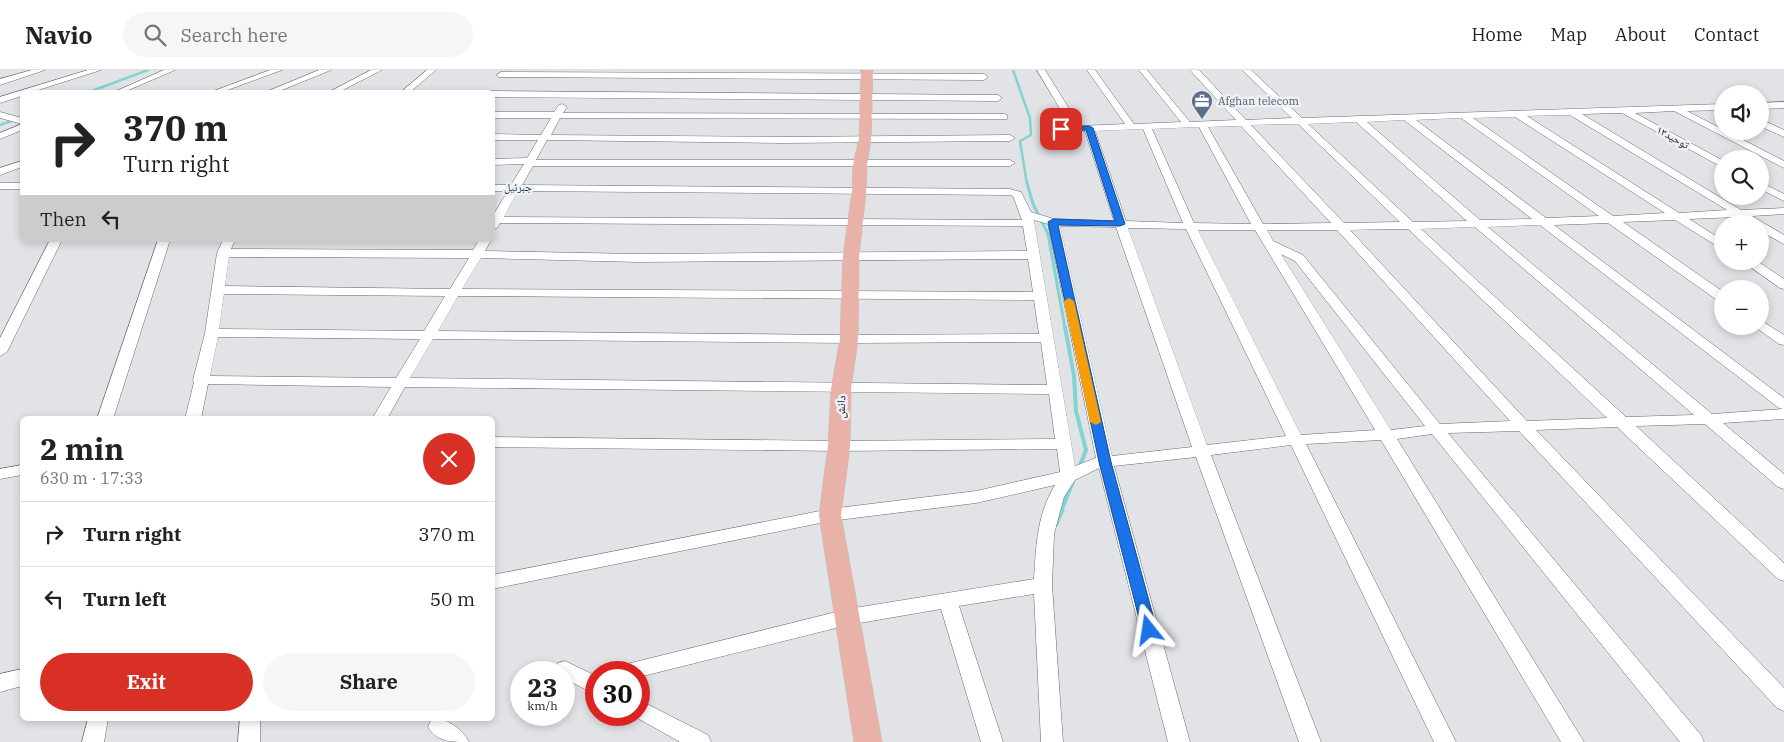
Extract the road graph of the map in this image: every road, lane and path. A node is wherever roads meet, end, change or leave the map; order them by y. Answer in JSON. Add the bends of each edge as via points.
{"nodes":[{"id":1,"x":41,"y":70,"type":"edge"},
{"id":2,"x":97,"y":70,"type":"edge"},
{"id":3,"x":171,"y":70,"type":"edge"},
{"id":4,"x":278,"y":70,"type":"edge"},
{"id":5,"x":327,"y":70,"type":"edge"},
{"id":6,"x":378,"y":70,"type":"edge"},
{"id":7,"x":432,"y":70,"type":"edge"},
{"id":8,"x":1041,"y":70,"type":"edge"},
{"id":9,"x":1091,"y":70,"type":"edge"},
{"id":10,"x":1143,"y":70,"type":"edge"},
{"id":11,"x":1194,"y":70,"type":"edge"},
{"id":12,"x":1246,"y":70,"type":"edge"},
{"id":13,"x":581,"y":73,"type":"edge"},
{"id":14,"x":501,"y":75,"type":"dead end"},
{"id":15,"x":984,"y":77,"type":"dead end"},
{"id":16,"x":866,"y":81,"type":"edge"},
{"id":17,"x":0,"y":82,"type":"edge"},
{"id":18,"x":33,"y":90,"type":"edge"},
{"id":19,"x":123,"y":90,"type":"edge"},
{"id":20,"x":221,"y":90,"type":"edge"},
{"id":21,"x":275,"y":90,"type":"edge"},
{"id":22,"x":337,"y":90,"type":"edge"},
{"id":23,"x":407,"y":90,"type":"edge"},
{"id":24,"x":20,"y":94,"type":"edge"},
{"id":25,"x":495,"y":94,"type":"edge"},
{"id":26,"x":570,"y":94,"type":"junction"},
{"id":27,"x":998,"y":98,"type":"dead end"},
{"id":28,"x":0,"y":100,"type":"edge"},
{"id":29,"x":1769,"y":106,"type":"edge"},
{"id":30,"x":1783,"y":106,"type":"edge"},
{"id":31,"x":1714,"y":107,"type":"edge"},
{"id":32,"x":1676,"y":109,"type":"junction"},
{"id":33,"x":1624,"y":111,"type":"junction"},
{"id":34,"x":1571,"y":112,"type":"junction"},
{"id":35,"x":558,"y":114,"type":"junction"},
{"id":36,"x":1517,"y":114,"type":"junction"},
{"id":37,"x":495,"y":115,"type":"edge"},
{"id":38,"x":4,"y":116,"type":"edge"},
{"id":39,"x":866,"y":116,"type":"junction"},
{"id":40,"x":1464,"y":116,"type":"junction"},
{"id":41,"x":1004,"y":117,"type":"dead end"},
{"id":42,"x":1407,"y":118,"type":"junction"},
{"id":43,"x":1358,"y":119,"type":"junction"},
{"id":44,"x":20,"y":120,"type":"edge"},
{"id":45,"x":1300,"y":121,"type":"junction"},
{"id":46,"x":1243,"y":123,"type":"junction"},
{"id":47,"x":1195,"y":125,"type":"junction"},
{"id":48,"x":1139,"y":126,"type":"junction"},
{"id":49,"x":1769,"y":126,"type":"edge"},
{"id":50,"x":20,"y":128,"type":"edge"},
{"id":51,"x":1083,"y":128,"type":"junction"},
{"id":52,"x":1061,"y":129,"type":"dead end"},
{"id":53,"x":1784,"y":134,"type":"edge"},
{"id":54,"x":0,"y":136,"type":"edge"},
{"id":55,"x":495,"y":137,"type":"edge"},
{"id":56,"x":545,"y":138,"type":"junction"},
{"id":57,"x":1010,"y":138,"type":"dead end"},
{"id":58,"x":865,"y":139,"type":"junction"},
{"id":59,"x":1714,"y":160,"type":"edge"},
{"id":60,"x":495,"y":162,"type":"edge"},
{"id":61,"x":531,"y":162,"type":"junction"},
{"id":62,"x":1010,"y":163,"type":"dead end"},
{"id":63,"x":860,"y":164,"type":"junction"},
{"id":64,"x":20,"y":165,"type":"edge"},
{"id":65,"x":1784,"y":165,"type":"edge"},
{"id":66,"x":0,"y":172,"type":"edge"},
{"id":67,"x":0,"y":186,"type":"edge"},
{"id":68,"x":20,"y":186,"type":"edge"},
{"id":69,"x":495,"y":188,"type":"edge"},
{"id":70,"x":516,"y":188,"type":"junction"},
{"id":71,"x":1769,"y":190,"type":"edge"},
{"id":72,"x":859,"y":192,"type":"junction"},
{"id":73,"x":1784,"y":198,"type":"edge"},
{"id":74,"x":1784,"y":211,"type":"edge"},
{"id":75,"x":1739,"y":213,"type":"junction"},
{"id":76,"x":1742,"y":215,"type":"edge"},
{"id":77,"x":1680,"y":217,"type":"junction"},
{"id":78,"x":1028,"y":218,"type":"junction"},
{"id":79,"x":495,"y":220,"type":"edge"},
{"id":80,"x":1612,"y":220,"type":"junction"},
{"id":81,"x":495,"y":222,"type":"edge"},
{"id":82,"x":854,"y":222,"type":"junction"},
{"id":83,"x":1053,"y":222,"type":"junction"},
{"id":84,"x":1545,"y":222,"type":"junction"},
{"id":85,"x":1120,"y":224,"type":"junction"},
{"id":86,"x":1408,"y":224,"type":"junction"},
{"id":87,"x":1478,"y":224,"type":"junction"},
{"id":88,"x":1190,"y":226,"type":"junction"},
{"id":89,"x":1340,"y":226,"type":"junction"},
{"id":90,"x":1259,"y":227,"type":"junction"},
{"id":91,"x":1769,"y":231,"type":"edge"},
{"id":92,"x":1714,"y":240,"type":"edge"},
{"id":93,"x":1784,"y":240,"type":"edge"},
{"id":94,"x":55,"y":242,"type":"edge"},
{"id":95,"x":163,"y":242,"type":"edge"},
{"id":96,"x":228,"y":242,"type":"edge"},
{"id":97,"x":484,"y":242,"type":"edge"},
{"id":98,"x":1271,"y":244,"type":"junction"},
{"id":99,"x":223,"y":253,"type":"junction"},
{"id":100,"x":476,"y":254,"type":"junction"},
{"id":101,"x":1033,"y":255,"type":"junction"},
{"id":102,"x":851,"y":256,"type":"junction"},
{"id":103,"x":1762,"y":270,"type":"edge"},
{"id":104,"x":1784,"y":285,"type":"edge"},
{"id":105,"x":219,"y":290,"type":"junction"},
{"id":106,"x":1714,"y":292,"type":"edge"},
{"id":107,"x":454,"y":293,"type":"junction"},
{"id":108,"x":850,"y":296,"type":"junction"},
{"id":109,"x":1040,"y":296,"type":"junction"},
{"id":110,"x":1769,"y":330,"type":"edge"},
{"id":111,"x":212,"y":333,"type":"junction"},
{"id":112,"x":428,"y":335,"type":"junction"},
{"id":113,"x":1047,"y":338,"type":"junction"},
{"id":114,"x":849,"y":339,"type":"junction"},
{"id":115,"x":1784,"y":341,"type":"edge"},
{"id":116,"x":0,"y":352,"type":"edge"},
{"id":117,"x":200,"y":380,"type":"junction"},
{"id":118,"x":400,"y":382,"type":"junction"},
{"id":119,"x":841,"y":389,"type":"junction"},
{"id":120,"x":1055,"y":390,"type":"junction"},
{"id":121,"x":1784,"y":406,"type":"edge"},
{"id":122,"x":1784,"y":414,"type":"edge"},
{"id":123,"x":106,"y":416,"type":"edge"},
{"id":124,"x":194,"y":416,"type":"edge"},
{"id":125,"x":381,"y":416,"type":"edge"},
{"id":126,"x":1709,"y":419,"type":"junction"},
{"id":127,"x":1620,"y":422,"type":"junction"},
{"id":128,"x":1524,"y":426,"type":"junction"},
{"id":129,"x":1436,"y":429,"type":"junction"},
{"id":130,"x":1386,"y":435,"type":"junction"},
{"id":131,"x":1294,"y":440,"type":"junction"},
{"id":132,"x":495,"y":442,"type":"edge"},
{"id":133,"x":1064,"y":444,"type":"junction"},
{"id":134,"x":840,"y":446,"type":"junction"},
{"id":135,"x":1201,"y":451,"type":"junction"},
{"id":136,"x":1099,"y":463,"type":"junction"},
{"id":137,"x":20,"y":470,"type":"edge"},
{"id":138,"x":0,"y":474,"type":"edge"},
{"id":139,"x":1069,"y":476,"type":"junction"},
{"id":140,"x":1784,"y":483,"type":"edge"},
{"id":141,"x":830,"y":515,"type":"junction"},
{"id":142,"x":1784,"y":574,"type":"edge"},
{"id":143,"x":495,"y":581,"type":"edge"},
{"id":144,"x":1043,"y":584,"type":"junction"},
{"id":145,"x":948,"y":600,"type":"junction"},
{"id":146,"x":848,"y":617,"type":"junction"},
{"id":147,"x":650,"y":666,"type":"edge"},
{"id":148,"x":20,"y":677,"type":"edge"},
{"id":149,"x":0,"y":683,"type":"edge"},
{"id":150,"x":1784,"y":702,"type":"edge"},
{"id":151,"x":650,"y":715,"type":"edge"},
{"id":152,"x":98,"y":721,"type":"edge"},
{"id":153,"x":250,"y":721,"type":"edge"},
{"id":154,"x":439,"y":727,"type":"dead end"},
{"id":155,"x":863,"y":741,"type":"edge"},
{"id":156,"x":93,"y":742,"type":"edge"},
{"id":157,"x":249,"y":742,"type":"edge"},
{"id":158,"x":458,"y":742,"type":"edge"},
{"id":159,"x":700,"y":742,"type":"edge"},
{"id":160,"x":992,"y":742,"type":"edge"},
{"id":161,"x":1052,"y":742,"type":"edge"},
{"id":162,"x":1179,"y":742,"type":"edge"},
{"id":163,"x":1310,"y":742,"type":"edge"},
{"id":164,"x":1445,"y":742,"type":"edge"},
{"id":165,"x":1573,"y":742,"type":"edge"},
{"id":166,"x":1693,"y":742,"type":"edge"}],
"edges":[{"from":1,"to":17,"type":"street"},
{"from":2,"to":18,"type":"street"},
{"from":3,"to":19,"type":"street"},
{"from":4,"to":20,"type":"street"},
{"from":5,"to":21,"type":"street"},
{"from":6,"to":22,"type":"street"},
{"from":7,"to":23,"type":"street"},
{"from":8,"to":51,"type":"street"},
{"from":9,"to":48,"type":"street"},
{"from":10,"to":47,"type":"street"},
{"from":11,"to":46,"type":"street"},
{"from":12,"to":45,"type":"street"},
{"from":13,"to":14,"type":"street"},
{"from":13,"to":16,"type":"street"},
{"from":13,"to":26,"type":"street"},
{"from":15,"to":16,"type":"street"},
{"from":16,"to":26,"type":"street"},
{"from":16,"to":27,"type":"street"},
{"from":16,"to":39,"type":"main road","name":"دانش"},
{"from":24,"to":28,"type":"street"},
{"from":25,"to":26,"type":"street"},
{"from":26,"to":35,"type":"street"},
{"from":29,"to":30,"type":"street"},
{"from":31,"to":32,"type":"street"},
{"from":32,"to":33,"type":"street"},
{"from":32,"to":65,"type":"street"},
{"from":33,"to":34,"type":"street"},
{"from":33,"to":59,"type":"street","name":"توحید۱۳"},
{"from":34,"to":36,"type":"street"},
{"from":34,"to":75,"type":"street"},
{"from":35,"to":37,"type":"street"},
{"from":35,"to":39,"type":"street"},
{"from":35,"to":56,"type":"street"},
{"from":36,"to":40,"type":"street"},
{"from":36,"to":77,"type":"street"},
{"from":38,"to":44,"type":"street"},
{"from":39,"to":41,"type":"street"},
{"from":39,"to":58,"type":"main road","name":"دانش"},
{"from":40,"to":42,"type":"street"},
{"from":40,"to":80,"type":"street"},
{"from":42,"to":43,"type":"street"},
{"from":42,"to":84,"type":"street"},
{"from":43,"to":45,"type":"street"},
{"from":43,"to":87,"type":"street"},
{"from":45,"to":46,"type":"street"},
{"from":45,"to":86,"type":"street"},
{"from":46,"to":47,"type":"street"},
{"from":46,"to":89,"type":"street"},
{"from":47,"to":48,"type":"street"},
{"from":47,"to":90,"type":"street"},
{"from":48,"to":51,"type":"street"},
{"from":48,"to":88,"type":"street"},
{"from":49,"to":53,"type":"street"},
{"from":50,"to":54,"type":"street"},
{"from":51,"to":52,"type":"street"},
{"from":51,"to":85,"type":"street"},
{"from":55,"to":56,"type":"street"},
{"from":56,"to":58,"type":"street"},
{"from":56,"to":61,"type":"street"},
{"from":57,"to":58,"type":"street"},
{"from":58,"to":63,"type":"main road","name":"دانش"},
{"from":60,"to":61,"type":"street"},
{"from":61,"to":63,"type":"street"},
{"from":61,"to":70,"type":"street"},
{"from":62,"to":63,"type":"street"},
{"from":63,"to":72,"type":"main road","name":"دانش"},
{"from":64,"to":66,"type":"street"},
{"from":67,"to":68,"type":"street"},
{"from":69,"to":70,"type":"street"},
{"from":70,"to":72,"type":"street"},
{"from":70,"to":79,"type":"street"},
{"from":71,"to":73,"type":"street"},
{"from":72,"to":78,"type":"street","via":[[1014,193]]},
{"from":72,"to":82,"type":"main road","name":"دانش"},
{"from":74,"to":75,"type":"street"},
{"from":75,"to":76,"type":"street"},
{"from":75,"to":77,"type":"street"},
{"from":77,"to":80,"type":"street"},
{"from":77,"to":92,"type":"street"},
{"from":78,"to":82,"type":"street"},
{"from":78,"to":83,"type":"street"},
{"from":78,"to":101,"type":"street"},
{"from":80,"to":84,"type":"street"},
{"from":80,"to":106,"type":"street"},
{"from":81,"to":82,"type":"street"},
{"from":82,"to":102,"type":"main road","name":"دانش"},
{"from":83,"to":85,"type":"street"},
{"from":83,"to":136,"type":"street"},
{"from":84,"to":87,"type":"street"},
{"from":84,"to":121,"type":"street"},
{"from":85,"to":88,"type":"street"},
{"from":85,"to":135,"type":"street"},
{"from":86,"to":87,"type":"street"},
{"from":86,"to":89,"type":"street"},
{"from":86,"to":127,"type":"street"},
{"from":87,"to":126,"type":"street"},
{"from":88,"to":90,"type":"street"},
{"from":88,"to":131,"type":"street"},
{"from":89,"to":90,"type":"street"},
{"from":89,"to":128,"type":"street"},
{"from":90,"to":98,"type":"street"},
{"from":91,"to":93,"type":"street"},
{"from":94,"to":116,"type":"street"},
{"from":95,"to":123,"type":"street"},
{"from":96,"to":99,"type":"street"},
{"from":97,"to":100,"type":"street"},
{"from":98,"to":129,"type":"street","via":[[1299,258]]},
{"from":98,"to":130,"type":"street"},
{"from":99,"to":100,"type":"street"},
{"from":99,"to":105,"type":"street"},
{"from":100,"to":102,"type":"street","via":[[638,258]]},
{"from":100,"to":107,"type":"street"},
{"from":101,"to":102,"type":"street"},
{"from":101,"to":109,"type":"street"},
{"from":102,"to":108,"type":"main road","name":"دانش"},
{"from":103,"to":104,"type":"street"},
{"from":105,"to":107,"type":"street"},
{"from":105,"to":111,"type":"street"},
{"from":107,"to":108,"type":"street"},
{"from":107,"to":112,"type":"street"},
{"from":108,"to":109,"type":"street"},
{"from":108,"to":114,"type":"main road","name":"دانش"},
{"from":109,"to":113,"type":"street"},
{"from":110,"to":115,"type":"street"},
{"from":111,"to":112,"type":"street"},
{"from":111,"to":117,"type":"street"},
{"from":112,"to":114,"type":"street"},
{"from":112,"to":118,"type":"street"},
{"from":113,"to":114,"type":"street"},
{"from":113,"to":120,"type":"street"},
{"from":114,"to":119,"type":"main road","name":"دانش"},
{"from":117,"to":118,"type":"street"},
{"from":117,"to":124,"type":"street"},
{"from":118,"to":119,"type":"street"},
{"from":118,"to":125,"type":"street"},
{"from":119,"to":120,"type":"street"},
{"from":119,"to":134,"type":"main road","name":"دانش"},
{"from":120,"to":133,"type":"street"},
{"from":122,"to":126,"type":"street"},
{"from":126,"to":127,"type":"street"},
{"from":126,"to":140,"type":"street"},
{"from":127,"to":128,"type":"street"},
{"from":127,"to":142,"type":"street"},
{"from":128,"to":129,"type":"street"},
{"from":128,"to":150,"type":"street"},
{"from":129,"to":130,"type":"street"},
{"from":129,"to":166,"type":"street"},
{"from":130,"to":131,"type":"street"},
{"from":130,"to":165,"type":"street"},
{"from":131,"to":135,"type":"street"},
{"from":131,"to":164,"type":"street"},
{"from":132,"to":134,"type":"street"},
{"from":133,"to":134,"type":"street"},
{"from":133,"to":139,"type":"street"},
{"from":134,"to":141,"type":"main road","name":"دانش"},
{"from":135,"to":136,"type":"street"},
{"from":135,"to":163,"type":"street"},
{"from":136,"to":139,"type":"street"},
{"from":136,"to":162,"type":"street"},
{"from":137,"to":138,"type":"street"},
{"from":139,"to":141,"type":"street","via":[[976,498]]},
{"from":139,"to":144,"type":"street","via":[[1056,497],[1045,534]]},
{"from":141,"to":143,"type":"street"},
{"from":141,"to":146,"type":"main road","name":"دانش"},
{"from":144,"to":145,"type":"street"},
{"from":144,"to":161,"type":"street"},
{"from":145,"to":146,"type":"street"},
{"from":145,"to":160,"type":"street"},
{"from":146,"to":147,"type":"street"},
{"from":146,"to":155,"type":"main road","name":"دانش"},
{"from":148,"to":149,"type":"street"},
{"from":151,"to":159,"type":"street"},
{"from":152,"to":156,"type":"street"},
{"from":153,"to":157,"type":"street"},
{"from":154,"to":158,"type":"street"}]}
